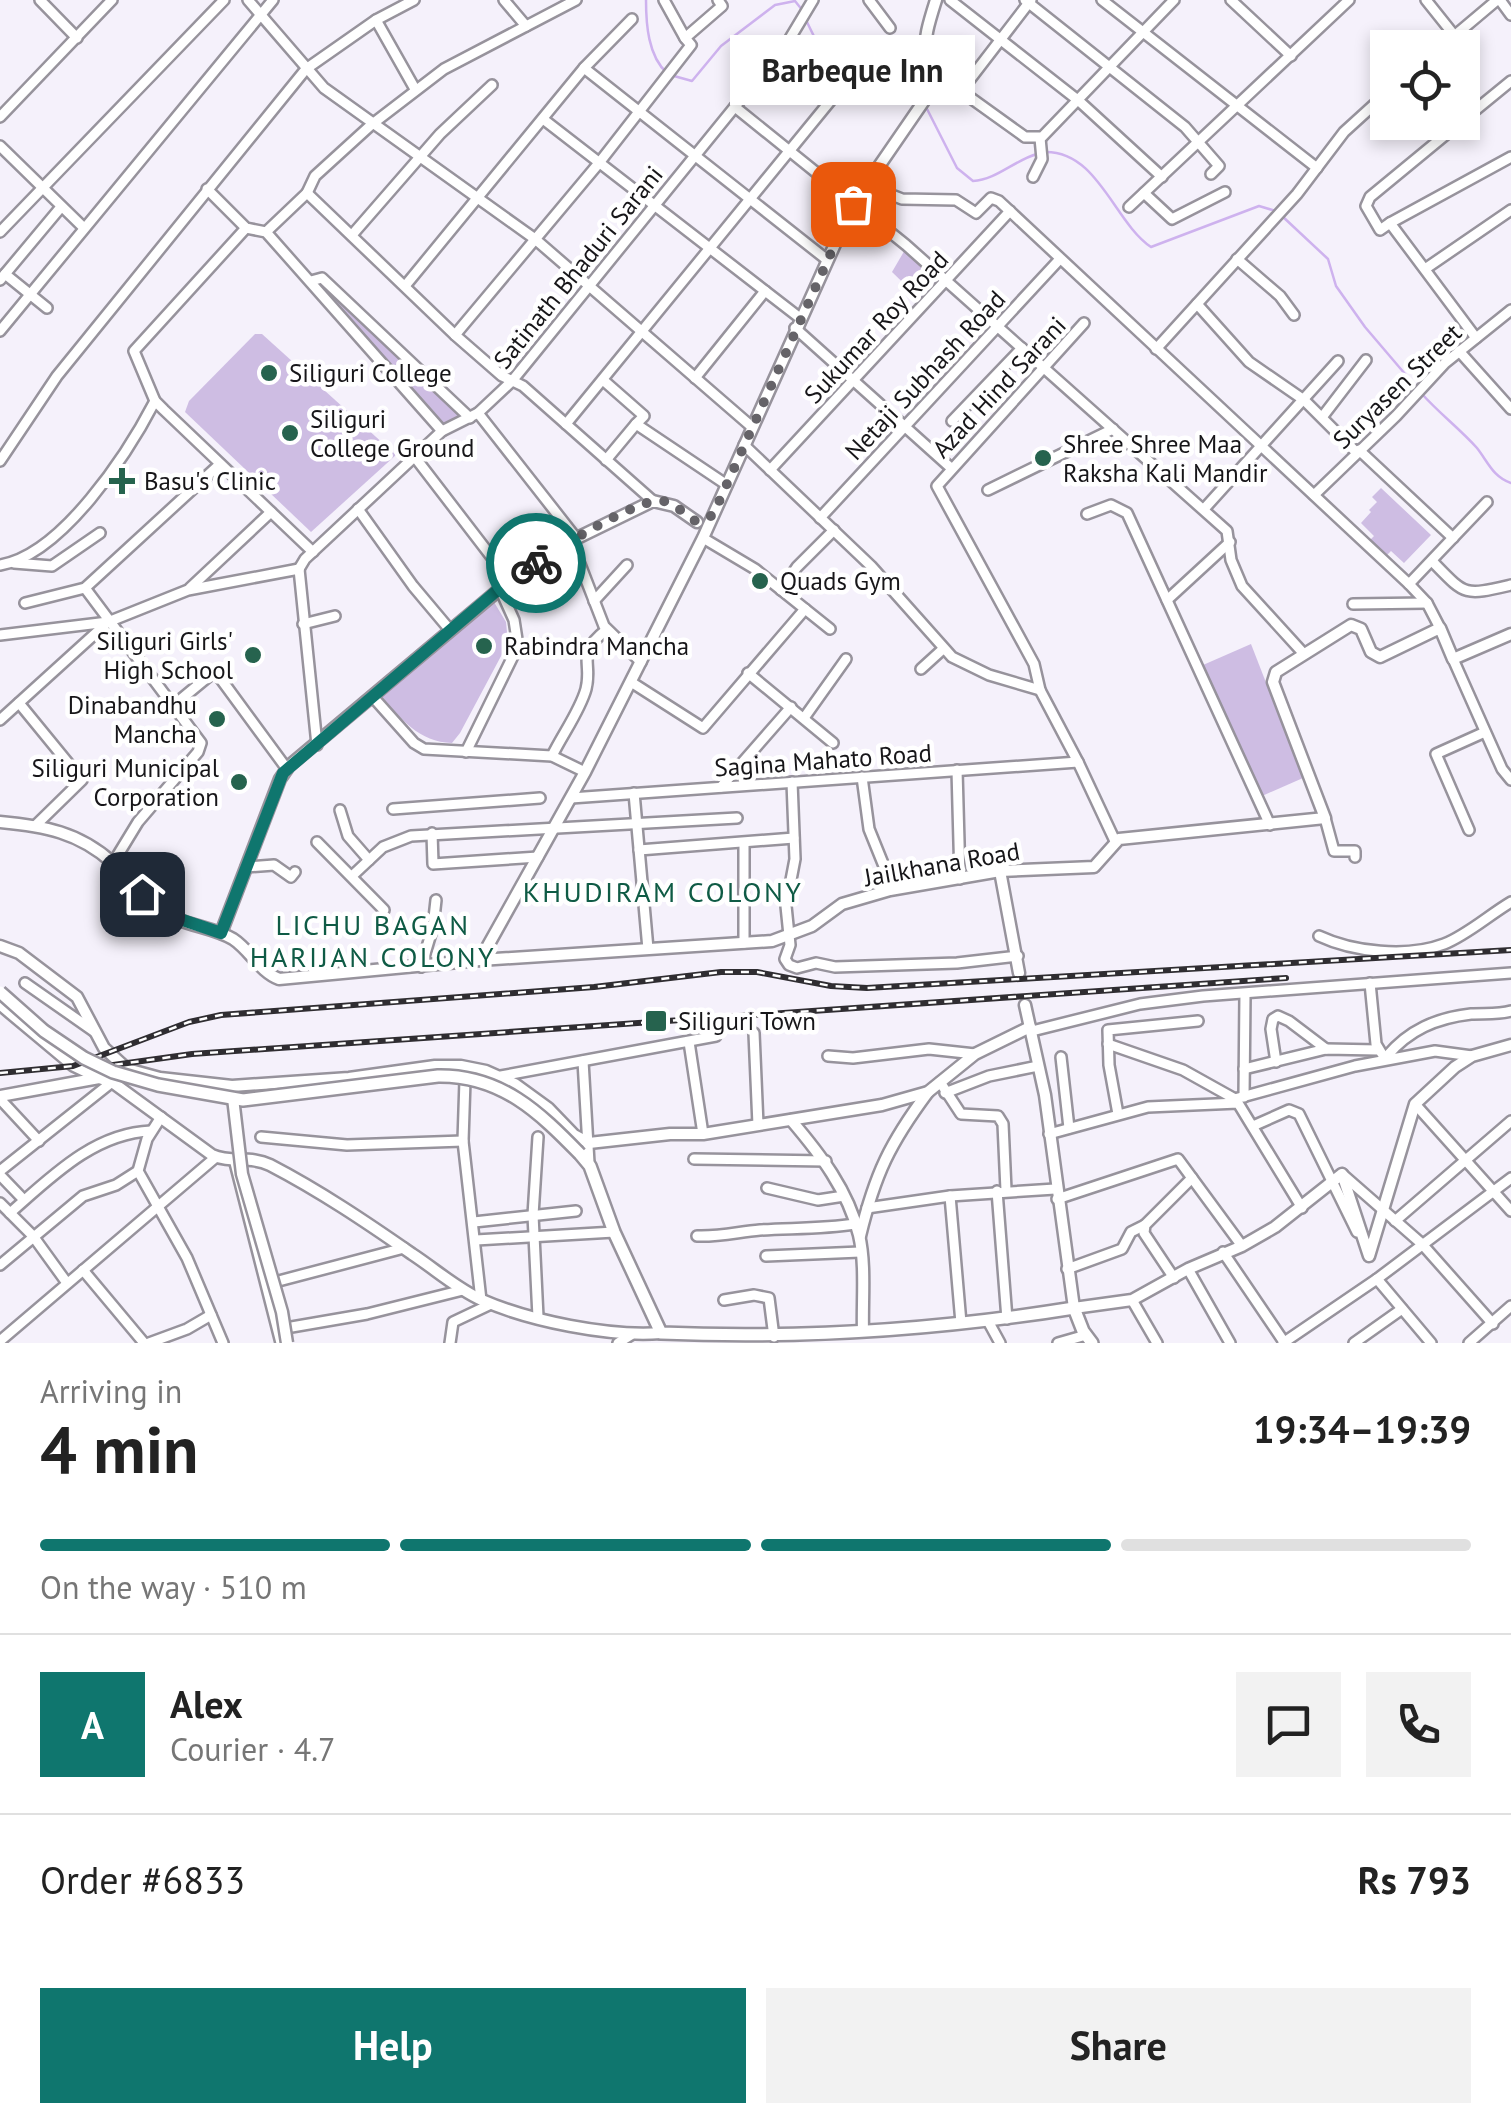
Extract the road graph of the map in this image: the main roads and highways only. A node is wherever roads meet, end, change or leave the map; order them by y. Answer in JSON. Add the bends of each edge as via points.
{"nodes":[{"id":1,"x":0,"y":992,"type":"edge"},
{"id":2,"x":858,"y":1335,"type":"edge"},
{"id":3,"x":1089,"y":1339,"type":"edge"},
{"id":4,"x":800,"y":1340,"type":"edge"}],
"edges":[{"from":1,"to":4,"type":"main road","bridge":true,"via":[[57,1041],[143,1082],[266,1099],[438,1076],[487,1082],[517,1096],[583,1148],[660,1333]]},
{"from":2,"to":3,"type":"main road","via":[[1074,1308]]},
{"from":2,"to":4,"type":"main road"}]}
